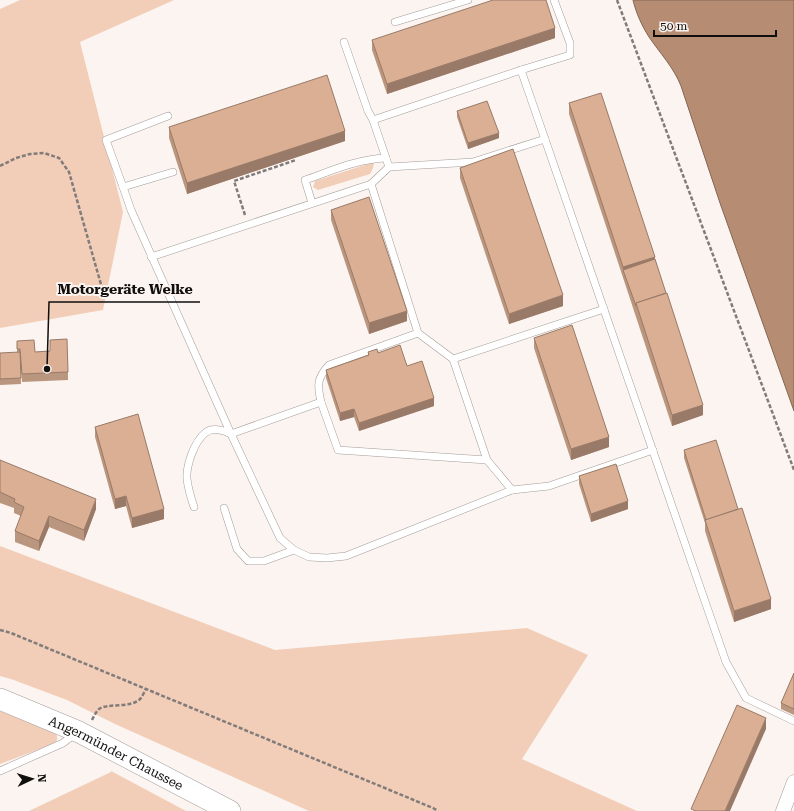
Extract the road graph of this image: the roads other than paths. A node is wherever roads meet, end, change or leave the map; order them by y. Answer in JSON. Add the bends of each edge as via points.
{"nodes":[{"id":1,"x":468,"y":0,"type":"edge"},
{"id":2,"x":554,"y":0,"type":"edge"},
{"id":3,"x":395,"y":22,"type":"dead end"},
{"id":4,"x":344,"y":42,"type":"dead end"},
{"id":5,"x":521,"y":70,"type":"junction"},
{"id":6,"x":168,"y":116,"type":"dead end"},
{"id":7,"x":373,"y":120,"type":"junction"},
{"id":8,"x":545,"y":139,"type":"junction"},
{"id":9,"x":386,"y":158,"type":"junction"},
{"id":10,"x":389,"y":167,"type":"junction"},
{"id":11,"x":173,"y":172,"type":"dead end"},
{"id":12,"x":371,"y":184,"type":"junction"},
{"id":13,"x":123,"y":187,"type":"junction"},
{"id":14,"x":312,"y":204,"type":"junction"},
{"id":15,"x":152,"y":257,"type":"junction"},
{"id":16,"x":604,"y":309,"type":"junction"},
{"id":17,"x":418,"y":333,"type":"junction"},
{"id":18,"x":453,"y":359,"type":"junction"},
{"id":19,"x":321,"y":402,"type":"junction"},
{"id":20,"x":231,"y":434,"type":"junction"},
{"id":21,"x":653,"y":450,"type":"junction"},
{"id":22,"x":487,"y":460,"type":"junction"},
{"id":23,"x":512,"y":490,"type":"junction"},
{"id":24,"x":194,"y":507,"type":"dead end"},
{"id":25,"x":224,"y":508,"type":"dead end"},
{"id":26,"x":294,"y":550,"type":"junction"},
{"id":27,"x":0,"y":699,"type":"edge"},
{"id":28,"x":794,"y":721,"type":"edge"},
{"id":29,"x":79,"y":732,"type":"junction"},
{"id":30,"x":0,"y":772,"type":"edge"},
{"id":31,"x":794,"y":782,"type":"edge"},
{"id":32,"x":230,"y":811,"type":"edge"},
{"id":33,"x":783,"y":811,"type":"edge"}],
"edges":[{"from":1,"to":3,"type":"lane"},
{"from":2,"to":5,"type":"lane","via":[[570,43],[570,55]]},
{"from":4,"to":7,"type":"lane"},
{"from":5,"to":7,"type":"lane"},
{"from":5,"to":8,"type":"lane"},
{"from":6,"to":13,"type":"lane","via":[[106,140]]},
{"from":7,"to":9,"type":"lane"},
{"from":8,"to":10,"type":"lane","via":[[473,162]]},
{"from":8,"to":16,"type":"lane"},
{"from":9,"to":10,"type":"lane"},
{"from":9,"to":14,"type":"lane","via":[[356,162],[305,180]]},
{"from":10,"to":12,"type":"lane"},
{"from":11,"to":13,"type":"lane"},
{"from":12,"to":14,"type":"lane"},
{"from":12,"to":17,"type":"lane"},
{"from":13,"to":15,"type":"lane","via":[[130,210]]},
{"from":14,"to":15,"type":"lane"},
{"from":15,"to":20,"type":"lane"},
{"from":16,"to":18,"type":"lane"},
{"from":16,"to":21,"type":"lane"},
{"from":17,"to":18,"type":"lane"},
{"from":17,"to":19,"type":"lane","via":[[330,365],[319,381],[318,392]]},
{"from":18,"to":22,"type":"lane"},
{"from":19,"to":20,"type":"lane"},
{"from":19,"to":22,"type":"lane","via":[[338,450]]},
{"from":20,"to":24,"type":"lane","via":[[215,430],[205,433],[198,441],[189,459],[187,478]]},
{"from":20,"to":26,"type":"lane","via":[[280,538]]},
{"from":21,"to":23,"type":"lane","via":[[549,486]]},
{"from":21,"to":28,"type":"lane","via":[[726,662],[746,698]]},
{"from":22,"to":23,"type":"lane"},
{"from":23,"to":26,"type":"lane","via":[[346,556],[309,557]]},
{"from":25,"to":26,"type":"lane","via":[[237,550],[248,561],[264,561]]},
{"from":27,"to":29,"type":"main road","name":"Angermünder Chaussee"},
{"from":29,"to":30,"type":"lane","via":[[62,743]]},
{"from":29,"to":32,"type":"main road","name":"Angermünder Chaussee"},
{"from":31,"to":33,"type":"street"}]}
